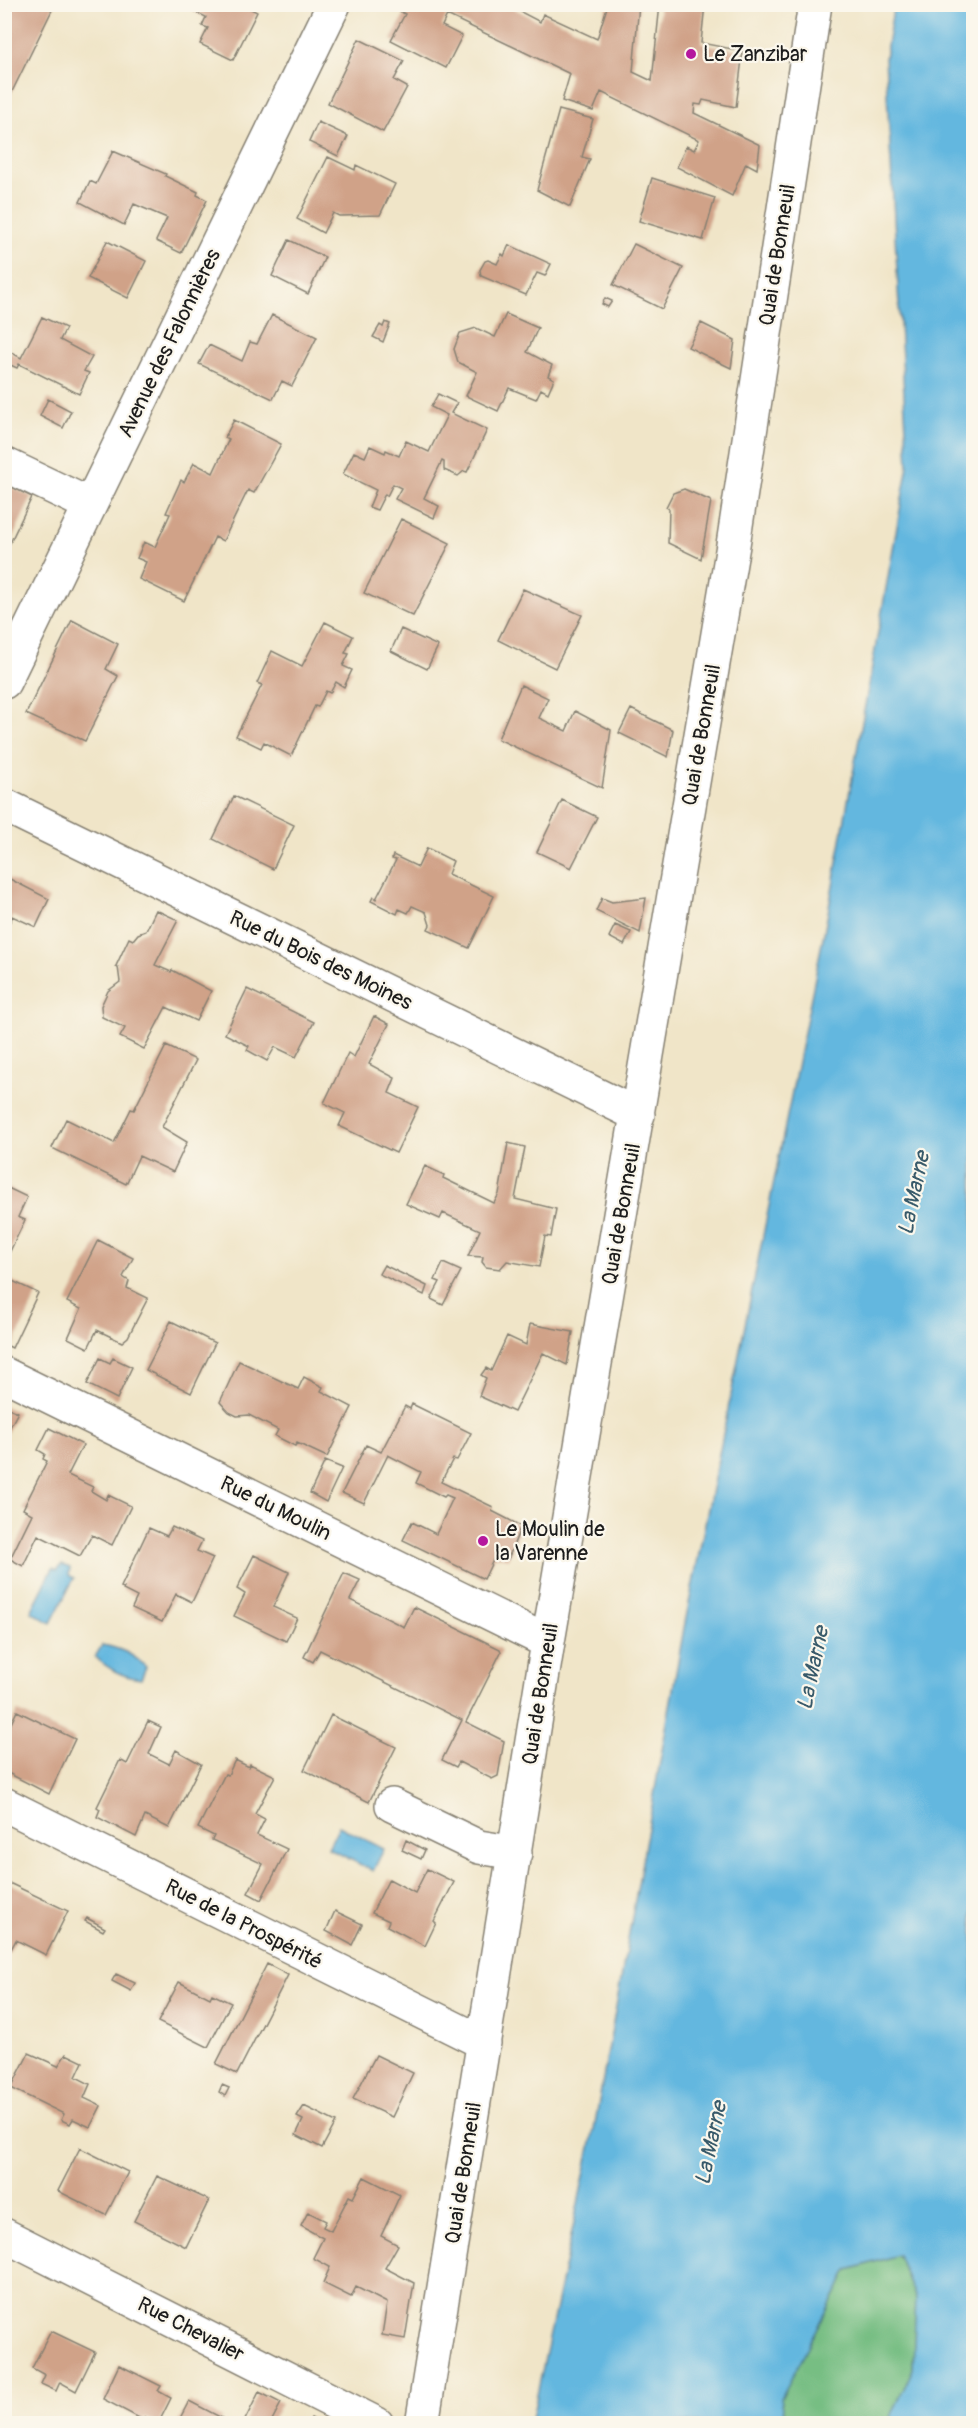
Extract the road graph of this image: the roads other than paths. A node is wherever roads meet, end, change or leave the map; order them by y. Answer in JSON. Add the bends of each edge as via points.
{"nodes":[{"id":1,"x":334,"y":4,"type":"edge"},
{"id":2,"x":815,"y":4,"type":"edge"},
{"id":3,"x":4,"y":464,"type":"edge"},
{"id":4,"x":90,"y":505,"type":"junction"},
{"id":5,"x":4,"y":682,"type":"edge"},
{"id":6,"x":4,"y":805,"type":"edge"},
{"id":7,"x":638,"y":1115,"type":"junction"},
{"id":8,"x":4,"y":1374,"type":"edge"},
{"id":9,"x":548,"y":1642,"type":"junction"},
{"id":10,"x":4,"y":1804,"type":"edge"},
{"id":11,"x":392,"y":1805,"type":"dead end"},
{"id":12,"x":515,"y":1853,"type":"junction"},
{"id":13,"x":484,"y":2043,"type":"junction"},
{"id":14,"x":4,"y":2235,"type":"edge"},
{"id":15,"x":377,"y":2424,"type":"edge"},
{"id":16,"x":422,"y":2424,"type":"edge"}],
"edges":[{"from":1,"to":4,"type":"street","name":"Avenue des Falonnières"},
{"from":2,"to":7,"type":"street","name":"Quai de Bonneuil","via":[[733,545]]},
{"from":3,"to":4,"type":"street"},
{"from":4,"to":5,"type":"street","name":"Avenue des Falonnières"},
{"from":6,"to":7,"type":"street","name":"Rue du Bois des Moines"},
{"from":7,"to":9,"type":"street","name":"Quai de Bonneuil"},
{"from":8,"to":9,"type":"street","name":"Rue du Moulin"},
{"from":9,"to":12,"type":"street","name":"Quai de Bonneuil"},
{"from":10,"to":13,"type":"street","name":"Rue de la Prospérité"},
{"from":11,"to":12,"type":"street","via":[[479,1847]]},
{"from":12,"to":13,"type":"street","name":"Quai de Bonneuil"},
{"from":13,"to":16,"type":"street","name":"Quai de Bonneuil"},
{"from":14,"to":15,"type":"street","name":"Rue Chevalier"}]}
